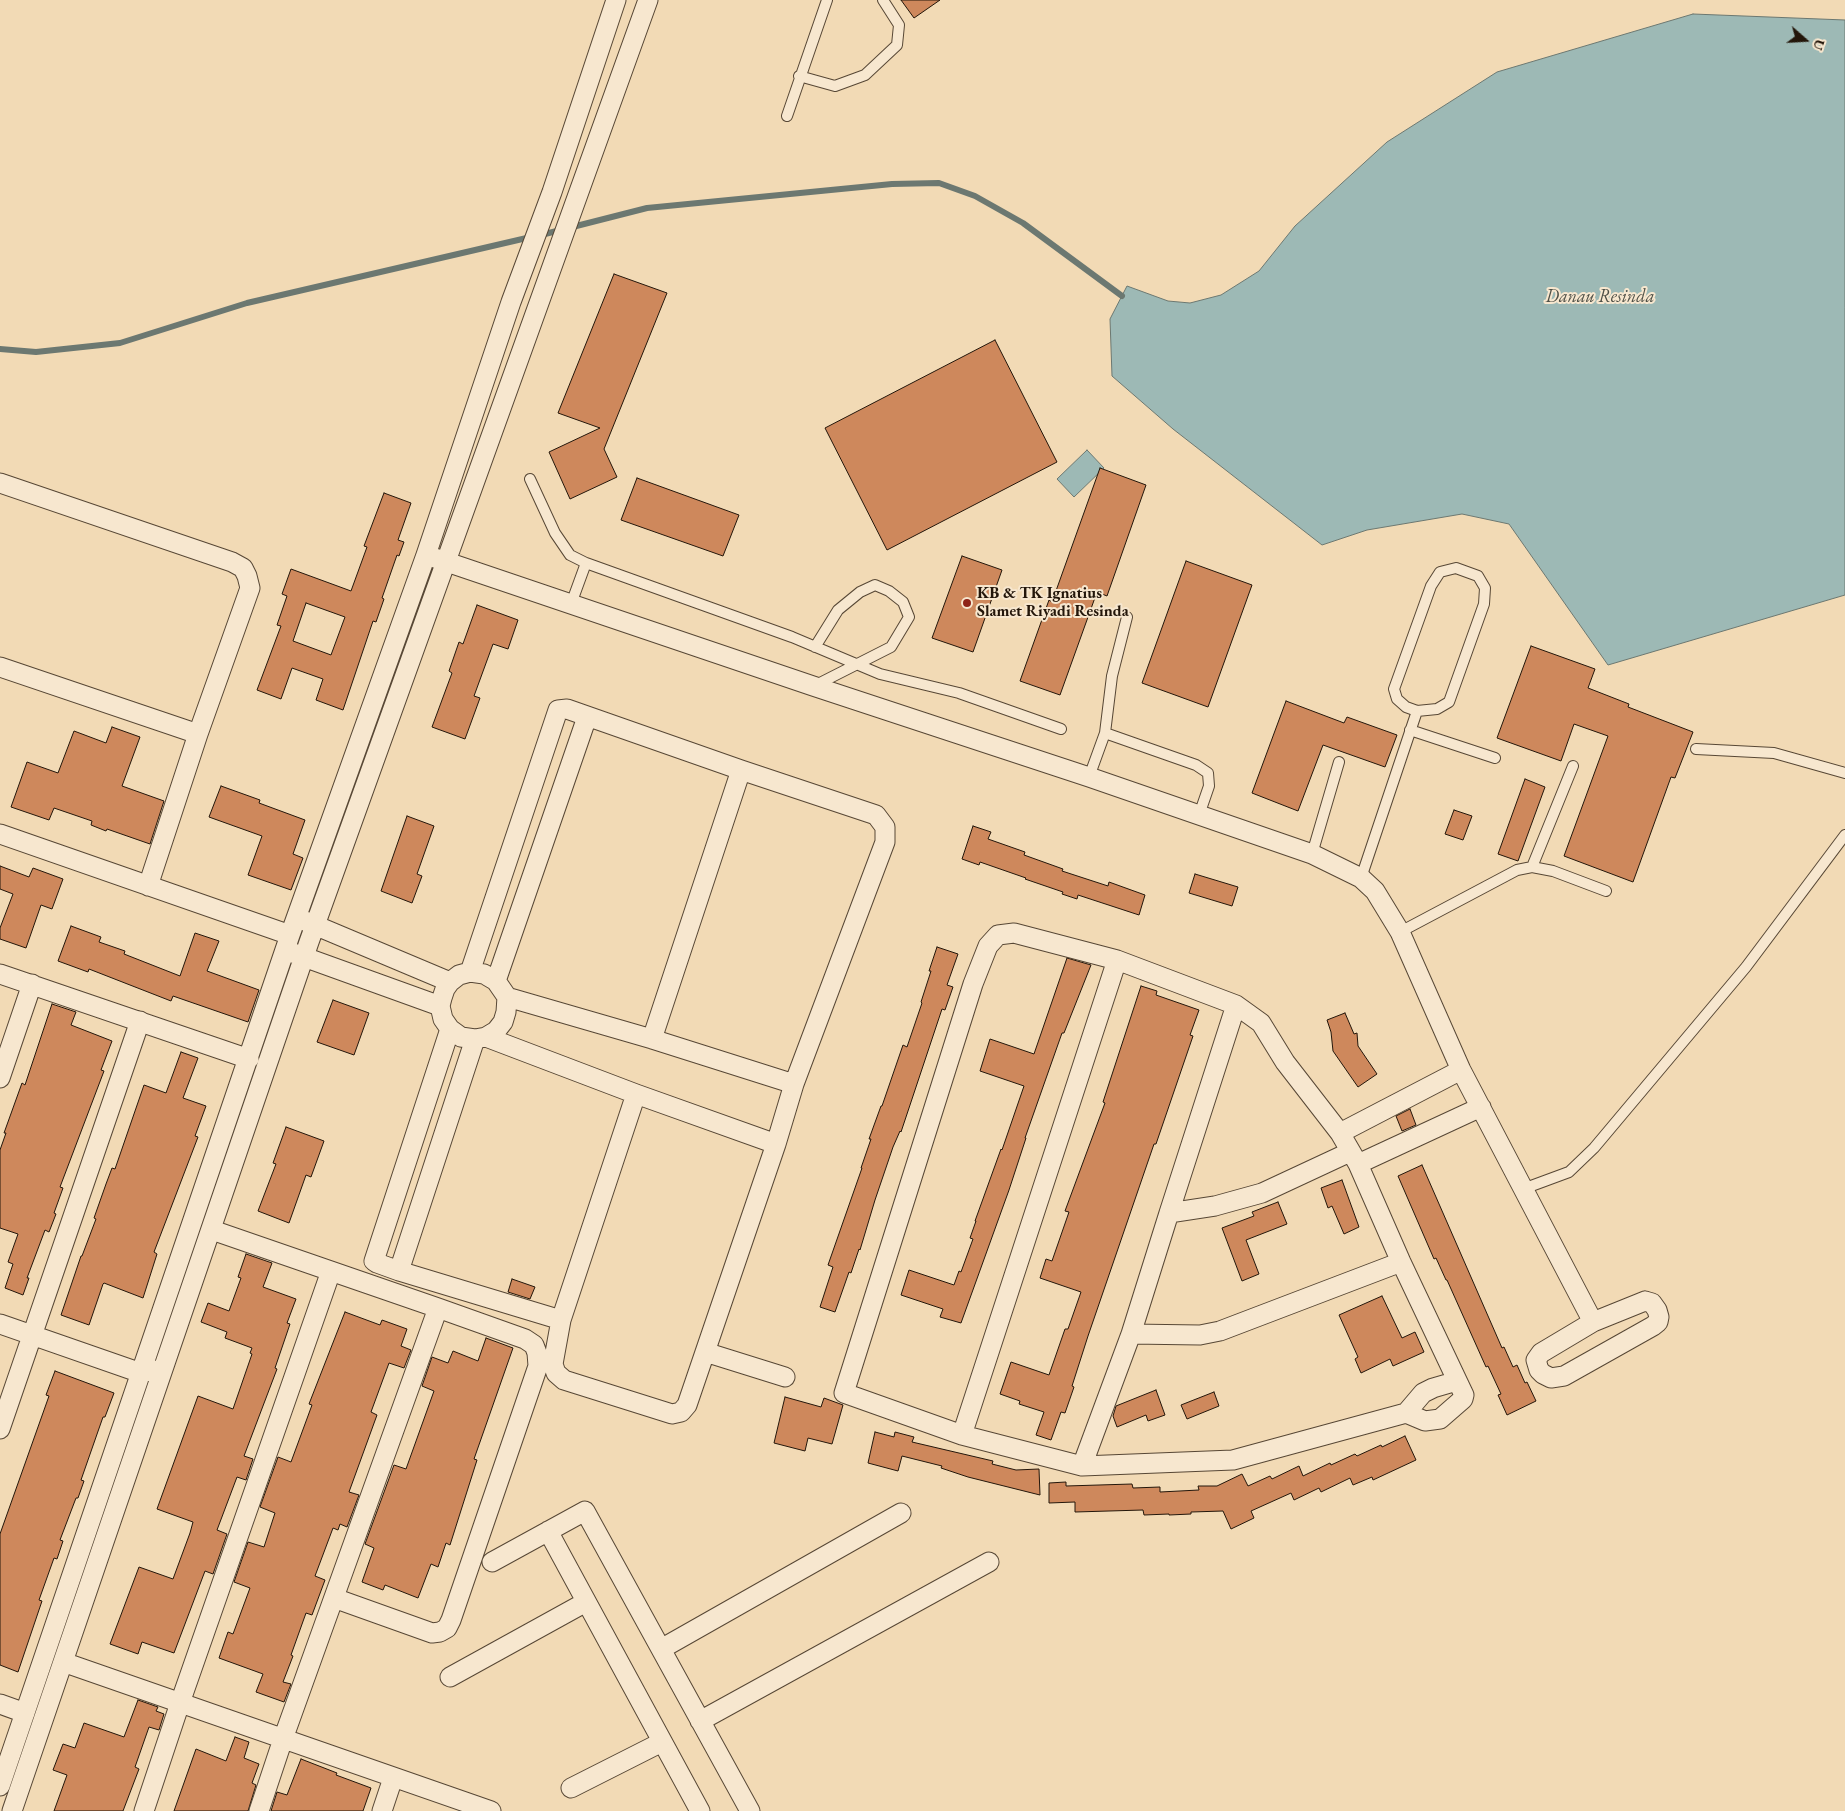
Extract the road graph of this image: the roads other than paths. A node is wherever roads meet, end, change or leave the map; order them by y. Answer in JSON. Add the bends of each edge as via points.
{"nodes":[{"id":1,"x":616,"y":0,"type":"edge"},
{"id":2,"x":648,"y":0,"type":"edge"},
{"id":3,"x":827,"y":0,"type":"edge"},
{"id":4,"x":882,"y":0,"type":"edge"},
{"id":5,"x":799,"y":76,"type":"junction"},
{"id":6,"x":787,"y":116,"type":"dead end"},
{"id":7,"x":530,"y":479,"type":"dead end"},
{"id":8,"x":0,"y":483,"type":"edge"},
{"id":9,"x":426,"y":555,"type":"junction"},
{"id":10,"x":445,"y":562,"type":"junction"},
{"id":11,"x":586,"y":563,"type":"junction"},
{"id":12,"x":571,"y":604,"type":"junction"},
{"id":13,"x":1127,"y":617,"type":"dead end"},
{"id":14,"x":815,"y":647,"type":"junction"},
{"id":15,"x":857,"y":665,"type":"junction"},
{"id":16,"x":0,"y":667,"type":"edge"},
{"id":17,"x":813,"y":686,"type":"junction"},
{"id":18,"x":1417,"y":711,"type":"junction"},
{"id":19,"x":587,"y":717,"type":"junction"},
{"id":20,"x":1061,"y":729,"type":"dead end"},
{"id":21,"x":1410,"y":730,"type":"junction"},
{"id":22,"x":1105,"y":732,"type":"junction"},
{"id":23,"x":198,"y":734,"type":"junction"},
{"id":24,"x":1696,"y":749,"type":"dead end"},
{"id":25,"x":1495,"y":758,"type":"dead end"},
{"id":26,"x":1339,"y":762,"type":"dead end"},
{"id":27,"x":1573,"y":766,"type":"dead end"},
{"id":28,"x":741,"y":770,"type":"junction"},
{"id":29,"x":1845,"y":772,"type":"edge"},
{"id":30,"x":1090,"y":777,"type":"junction"},
{"id":31,"x":1199,"y":815,"type":"junction"},
{"id":32,"x":0,"y":834,"type":"edge"},
{"id":33,"x":1845,"y":835,"type":"edge"},
{"id":34,"x":1312,"y":854,"type":"junction"},
{"id":35,"x":1532,"y":867,"type":"junction"},
{"id":36,"x":1361,"y":878,"type":"junction"},
{"id":37,"x":148,"y":886,"type":"junction"},
{"id":38,"x":1606,"y":891,"type":"dead end"},
{"id":39,"x":297,"y":918,"type":"junction"},
{"id":40,"x":316,"y":925,"type":"junction"},
{"id":41,"x":1400,"y":932,"type":"junction"},
{"id":42,"x":288,"y":943,"type":"junction"},
{"id":43,"x":304,"y":957,"type":"junction"},
{"id":44,"x":1117,"y":960,"type":"junction"},
{"id":45,"x":470,"y":972,"type":"junction"},
{"id":46,"x":0,"y":974,"type":"edge"},
{"id":47,"x":496,"y":981,"type":"junction"},
{"id":48,"x":450,"y":982,"type":"junction"},
{"id":49,"x":32,"y":984,"type":"junction"},
{"id":50,"x":507,"y":997,"type":"junction"},
{"id":51,"x":1236,"y":1005,"type":"junction"},
{"id":52,"x":440,"y":1006,"type":"junction"},
{"id":53,"x":140,"y":1022,"type":"junction"},
{"id":54,"x":450,"y":1029,"type":"junction"},
{"id":55,"x":480,"y":1038,"type":"junction"},
{"id":56,"x":652,"y":1039,"type":"junction"},
{"id":57,"x":249,"y":1059,"type":"junction"},
{"id":58,"x":1461,"y":1070,"type":"junction"},
{"id":59,"x":0,"y":1078,"type":"edge"},
{"id":60,"x":794,"y":1084,"type":"junction"},
{"id":61,"x":636,"y":1094,"type":"junction"},
{"id":62,"x":1481,"y":1107,"type":"junction"},
{"id":63,"x":1340,"y":1133,"type":"junction"},
{"id":64,"x":776,"y":1144,"type":"junction"},
{"id":65,"x":1354,"y":1158,"type":"junction"},
{"id":66,"x":1523,"y":1189,"type":"junction"},
{"id":67,"x":1169,"y":1213,"type":"junction"},
{"id":68,"x":212,"y":1230,"type":"junction"},
{"id":69,"x":1401,"y":1262,"type":"junction"},
{"id":70,"x":331,"y":1271,"type":"junction"},
{"id":71,"x":399,"y":1271,"type":"junction"},
{"id":72,"x":438,"y":1308,"type":"junction"},
{"id":73,"x":561,"y":1320,"type":"junction"},
{"id":74,"x":1593,"y":1322,"type":"junction"},
{"id":75,"x":0,"y":1324,"type":"edge"},
{"id":76,"x":1131,"y":1334,"type":"junction"},
{"id":77,"x":33,"y":1335,"type":"junction"},
{"id":78,"x":705,"y":1352,"type":"junction"},
{"id":79,"x":164,"y":1368,"type":"junction"},
{"id":80,"x":141,"y":1373,"type":"junction"},
{"id":81,"x":785,"y":1378,"type":"dead end"},
{"id":82,"x":1457,"y":1381,"type":"junction"},
{"id":83,"x":1406,"y":1413,"type":"junction"},
{"id":84,"x":0,"y":1429,"type":"edge"},
{"id":85,"x":962,"y":1435,"type":"junction"},
{"id":86,"x":1082,"y":1466,"type":"junction"},
{"id":87,"x":901,"y":1513,"type":"dead end"},
{"id":88,"x":548,"y":1531,"type":"junction"},
{"id":89,"x":492,"y":1562,"type":"dead end"},
{"id":90,"x":989,"y":1562,"type":"dead end"},
{"id":91,"x":334,"y":1598,"type":"junction"},
{"id":92,"x":586,"y":1602,"type":"junction"},
{"id":93,"x":661,"y":1650,"type":"junction"},
{"id":94,"x":62,"y":1662,"type":"junction"},
{"id":95,"x":38,"y":1674,"type":"junction"},
{"id":96,"x":450,"y":1677,"type":"dead end"},
{"id":97,"x":56,"y":1681,"type":"junction"},
{"id":98,"x":180,"y":1703,"type":"junction"},
{"id":99,"x":0,"y":1704,"type":"edge"},
{"id":100,"x":24,"y":1713,"type":"junction"},
{"id":101,"x":700,"y":1721,"type":"junction"},
{"id":102,"x":282,"y":1739,"type":"junction"},
{"id":103,"x":662,"y":1742,"type":"junction"},
{"id":104,"x":393,"y":1778,"type":"junction"},
{"id":105,"x":0,"y":1786,"type":"edge"},
{"id":106,"x":571,"y":1788,"type":"dead end"},
{"id":107,"x":12,"y":1811,"type":"edge"},
{"id":108,"x":144,"y":1811,"type":"edge"},
{"id":109,"x":259,"y":1811,"type":"edge"},
{"id":110,"x":382,"y":1811,"type":"edge"},
{"id":111,"x":489,"y":1811,"type":"edge"},
{"id":112,"x":700,"y":1811,"type":"edge"},
{"id":113,"x":750,"y":1811,"type":"edge"}],
"edges":[{"from":1,"to":9,"type":"street"},
{"from":2,"to":10,"type":"street"},
{"from":3,"to":5,"type":"lane"},
{"from":4,"to":5,"type":"lane","via":[[899,25],[897,45],[865,75],[835,86]]},
{"from":5,"to":6,"type":"lane"},
{"from":7,"to":11,"type":"lane","via":[[555,533],[570,555]]},
{"from":8,"to":23,"type":"street","via":[[243,568],[250,588]]},
{"from":9,"to":10,"type":"street"},
{"from":9,"to":39,"type":"street"},
{"from":10,"to":12,"type":"street"},
{"from":10,"to":40,"type":"street"},
{"from":11,"to":12,"type":"lane"},
{"from":11,"to":14,"type":"lane"},
{"from":12,"to":17,"type":"street"},
{"from":13,"to":22,"type":"lane","via":[[1112,676]]},
{"from":14,"to":15,"type":"lane"},
{"from":14,"to":15,"type":"lane","via":[[838,610],[860,592],[875,585],[889,591],[903,602],[909,617],[891,647]]},
{"from":15,"to":17,"type":"lane"},
{"from":15,"to":20,"type":"lane","via":[[889,676],[960,692]]},
{"from":16,"to":23,"type":"street"},
{"from":17,"to":30,"type":"street"},
{"from":18,"to":18,"type":"lane","via":[[1437,709],[1449,702],[1484,604],[1485,588],[1478,576],[1456,568],[1440,572],[1431,586],[1394,689],[1397,699]]},
{"from":18,"to":21,"type":"lane"},
{"from":19,"to":28,"type":"street"},
{"from":19,"to":45,"type":"street","via":[[567,709],[558,710]]},
{"from":19,"to":47,"type":"street"},
{"from":21,"to":25,"type":"lane"},
{"from":21,"to":36,"type":"lane"},
{"from":22,"to":30,"type":"lane"},
{"from":22,"to":31,"type":"lane","via":[[1196,765],[1208,774],[1209,786]]},
{"from":23,"to":37,"type":"street"},
{"from":24,"to":29,"type":"lane","via":[[1774,753]]},
{"from":26,"to":34,"type":"lane"},
{"from":27,"to":35,"type":"lane"},
{"from":28,"to":56,"type":"street"},
{"from":28,"to":60,"type":"street","via":[[876,815],[885,827],[885,842]]},
{"from":30,"to":31,"type":"street"},
{"from":31,"to":34,"type":"street"},
{"from":32,"to":37,"type":"street"},
{"from":33,"to":66,"type":"lane","via":[[1746,967],[1594,1148],[1569,1172]]},
{"from":34,"to":36,"type":"street"},
{"from":35,"to":38,"type":"lane","via":[[1553,871]]},
{"from":35,"to":41,"type":"lane","via":[[1517,870]]},
{"from":36,"to":41,"type":"street","via":[[1375,891]]},
{"from":37,"to":42,"type":"street"},
{"from":39,"to":40,"type":"street"},
{"from":39,"to":42,"type":"street"},
{"from":40,"to":43,"type":"street"},
{"from":40,"to":48,"type":"street"},
{"from":41,"to":58,"type":"street"},
{"from":42,"to":43,"type":"street"},
{"from":42,"to":57,"type":"street"},
{"from":43,"to":52,"type":"street"},
{"from":43,"to":68,"type":"street"},
{"from":44,"to":51,"type":"street"},
{"from":44,"to":85,"type":"street"},
{"from":44,"to":85,"type":"street","via":[[1014,933],[998,935],[988,946],[973,984],[844,1393]]},
{"from":45,"to":47,"type":"street","via":[[484,974]]},
{"from":45,"to":48,"type":"street"},
{"from":46,"to":49,"type":"street"},
{"from":47,"to":50,"type":"street"},
{"from":48,"to":52,"type":"street"},
{"from":49,"to":53,"type":"street"},
{"from":49,"to":59,"type":"street"},
{"from":50,"to":55,"type":"street","via":[[503,1022],[496,1031]]},
{"from":50,"to":56,"type":"street"},
{"from":51,"to":63,"type":"street","via":[[1261,1023],[1285,1062]]},
{"from":51,"to":67,"type":"street"},
{"from":52,"to":54,"type":"street"},
{"from":53,"to":57,"type":"street"},
{"from":53,"to":77,"type":"street"},
{"from":54,"to":55,"type":"street","via":[[461,1037]]},
{"from":54,"to":71,"type":"street","via":[[374,1259]]},
{"from":55,"to":61,"type":"street"},
{"from":55,"to":71,"type":"street"},
{"from":56,"to":60,"type":"street"},
{"from":57,"to":80,"type":"street"},
{"from":58,"to":62,"type":"street"},
{"from":58,"to":63,"type":"street"},
{"from":60,"to":64,"type":"street"},
{"from":61,"to":64,"type":"street"},
{"from":61,"to":73,"type":"street"},
{"from":62,"to":65,"type":"street"},
{"from":62,"to":66,"type":"street"},
{"from":63,"to":65,"type":"street"},
{"from":64,"to":78,"type":"street"},
{"from":65,"to":67,"type":"street","via":[[1262,1193],[1214,1206]]},
{"from":65,"to":69,"type":"street"},
{"from":66,"to":74,"type":"street"},
{"from":67,"to":76,"type":"street"},
{"from":68,"to":70,"type":"street"},
{"from":68,"to":79,"type":"street"},
{"from":69,"to":76,"type":"street","via":[[1220,1331],[1200,1335]]},
{"from":69,"to":82,"type":"street"},
{"from":70,"to":72,"type":"street"},
{"from":70,"to":98,"type":"street"},
{"from":71,"to":73,"type":"street"},
{"from":72,"to":91,"type":"street"},
{"from":72,"to":91,"type":"street","via":[[525,1339],[534,1345],[538,1366],[451,1620],[447,1628],[432,1633]]},
{"from":73,"to":78,"type":"street","via":[[553,1364],[564,1380],[672,1414],[681,1412],[687,1405]]},
{"from":74,"to":74,"type":"street","via":[[1645,1301],[1652,1303],[1659,1317],[1652,1326],[1564,1376],[1551,1378],[1539,1370],[1536,1360],[1541,1353]]},
{"from":75,"to":77,"type":"street"},
{"from":76,"to":86,"type":"street"},
{"from":77,"to":80,"type":"street"},
{"from":77,"to":84,"type":"street"},
{"from":78,"to":81,"type":"street"},
{"from":79,"to":80,"type":"street"},
{"from":79,"to":94,"type":"street"},
{"from":80,"to":95,"type":"street"},
{"from":82,"to":83,"type":"street","via":[[1423,1393]]},
{"from":82,"to":83,"type":"street","via":[[1464,1397],[1440,1419],[1425,1421]]},
{"from":83,"to":86,"type":"street","via":[[1233,1460]]},
{"from":85,"to":86,"type":"street"},
{"from":87,"to":93,"type":"street"},
{"from":88,"to":89,"type":"street"},
{"from":88,"to":92,"type":"street"},
{"from":88,"to":93,"type":"street","via":[[586,1511]]},
{"from":90,"to":101,"type":"street"},
{"from":91,"to":102,"type":"street"},
{"from":92,"to":96,"type":"street"},
{"from":92,"to":103,"type":"street"},
{"from":93,"to":101,"type":"street"},
{"from":94,"to":97,"type":"street"},
{"from":94,"to":98,"type":"street"},
{"from":95,"to":97,"type":"street"},
{"from":95,"to":100,"type":"street"},
{"from":97,"to":107,"type":"street"},
{"from":98,"to":102,"type":"street"},
{"from":98,"to":108,"type":"street"},
{"from":99,"to":100,"type":"street"},
{"from":100,"to":105,"type":"street"},
{"from":101,"to":113,"type":"street"},
{"from":102,"to":104,"type":"street"},
{"from":102,"to":109,"type":"street"},
{"from":103,"to":106,"type":"street"},
{"from":103,"to":112,"type":"street"},
{"from":104,"to":110,"type":"street"},
{"from":104,"to":111,"type":"street"}]}
